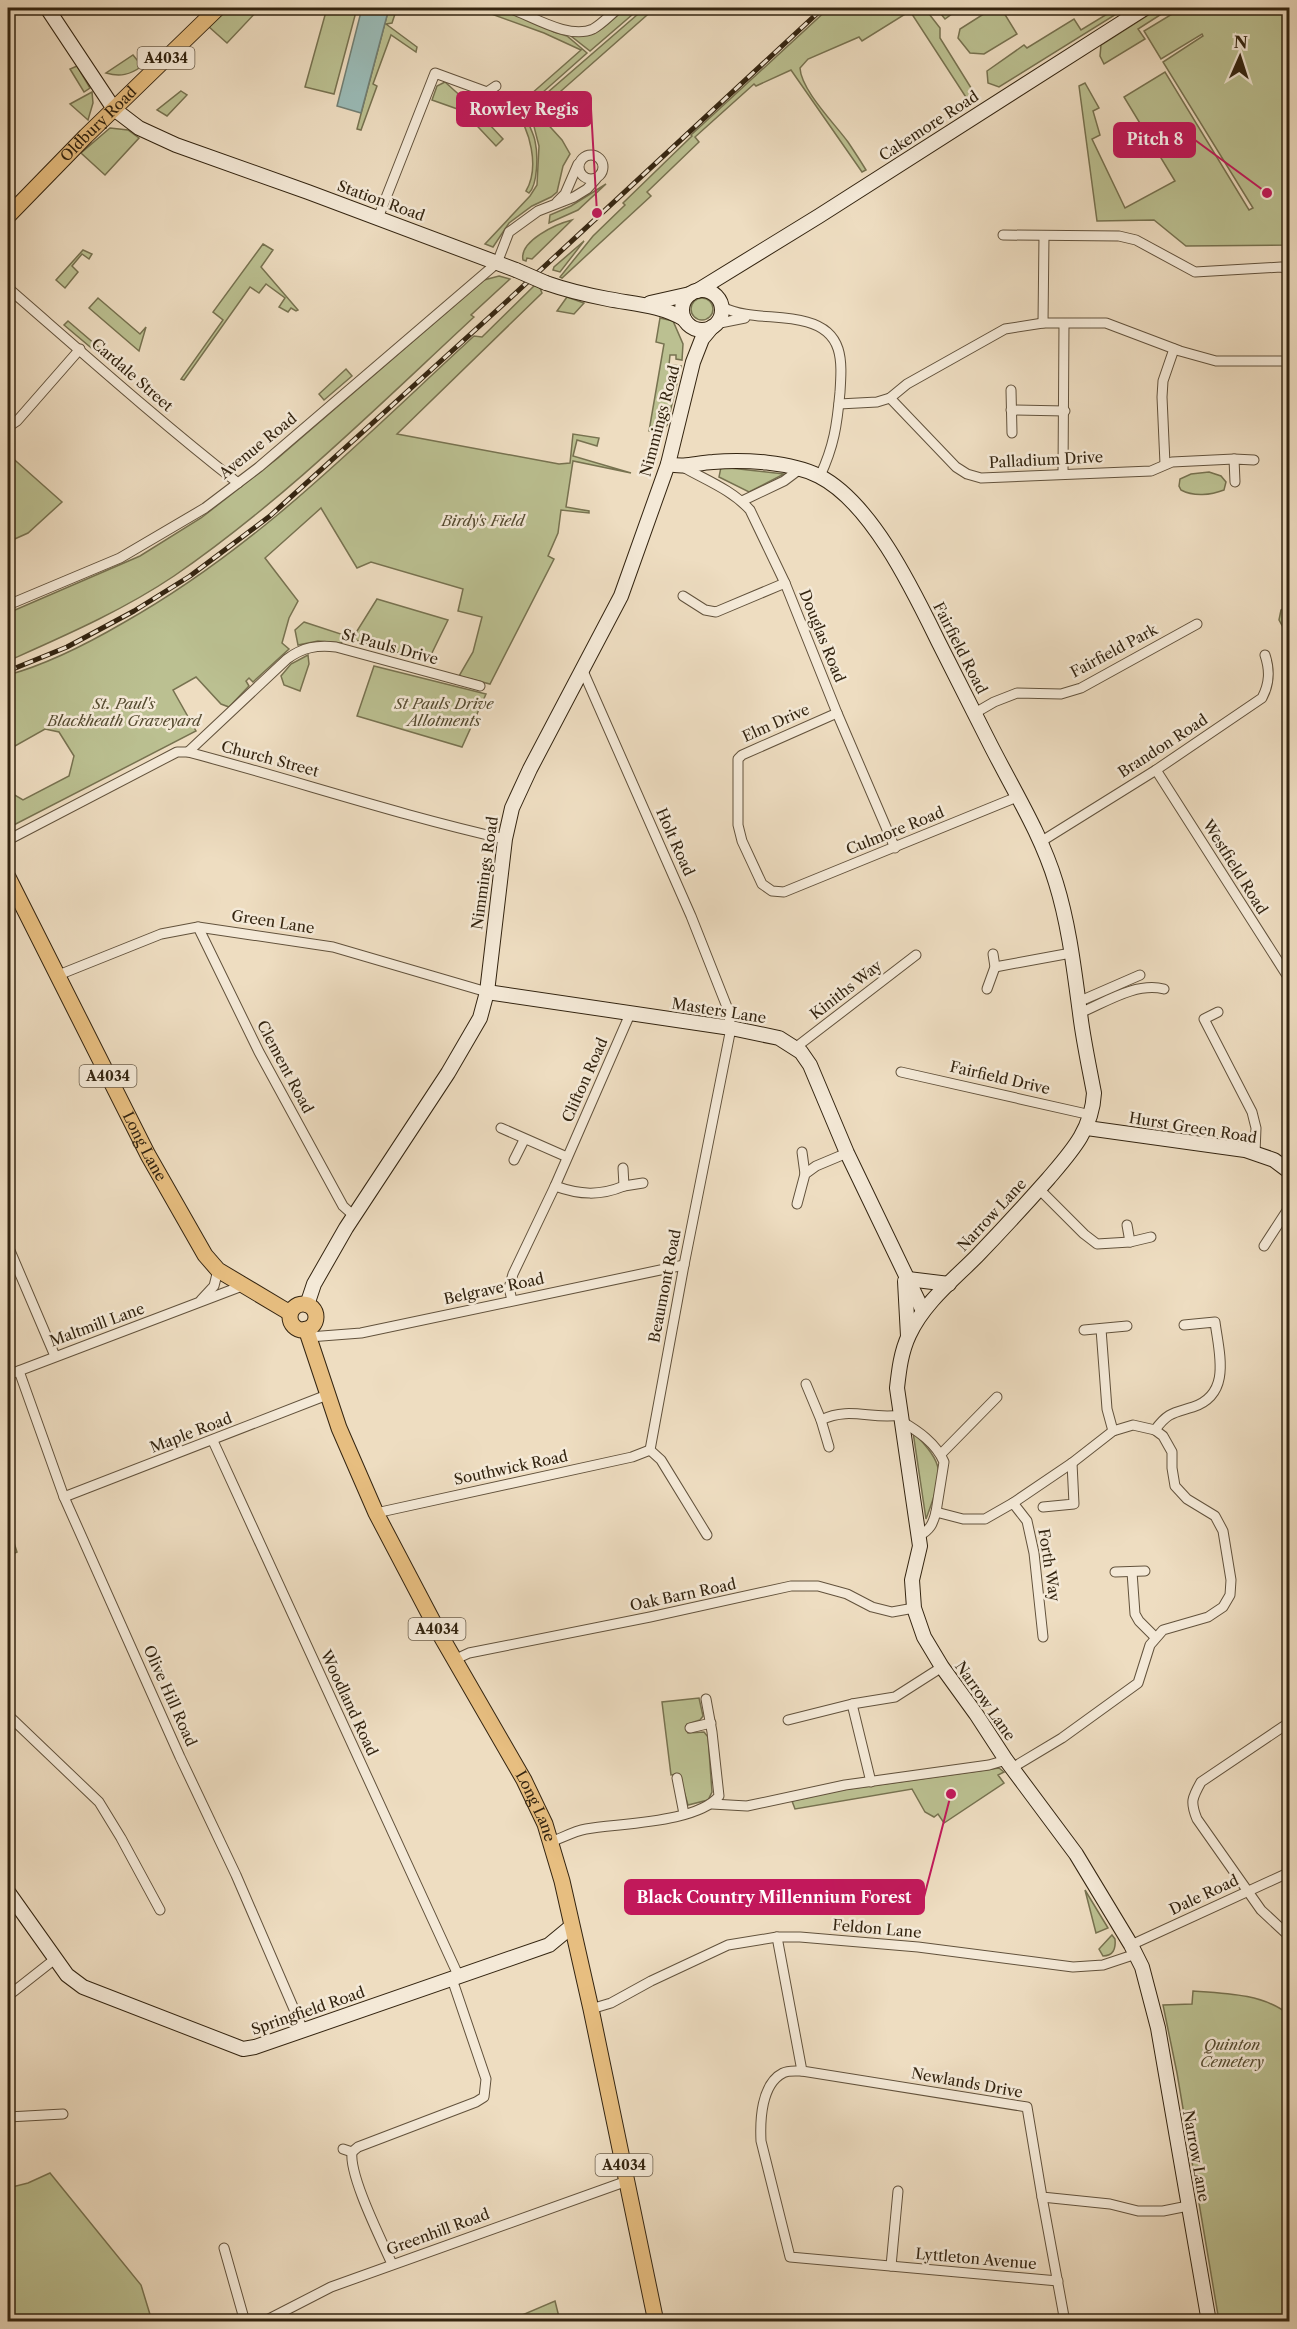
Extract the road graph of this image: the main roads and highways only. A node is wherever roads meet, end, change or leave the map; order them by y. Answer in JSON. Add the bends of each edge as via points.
{"nodes":[{"id":1,"x":46,"y":8,"type":"edge"},
{"id":2,"x":218,"y":8,"type":"edge"},
{"id":3,"x":1145,"y":8,"type":"edge"},
{"id":4,"x":114,"y":109,"type":"junction"},
{"id":5,"x":8,"y":216,"type":"edge"},
{"id":6,"x":728,"y":270,"type":"junction"},
{"id":7,"x":693,"y":293,"type":"junction"},
{"id":8,"x":645,"y":304,"type":"junction"},
{"id":9,"x":721,"y":304,"type":"junction"},
{"id":10,"x":685,"y":320,"type":"junction"},
{"id":11,"x":714,"y":326,"type":"junction"},
{"id":12,"x":693,"y":362,"type":"junction"},
{"id":13,"x":668,"y":464,"type":"junction"},
{"id":14,"x":8,"y":877,"type":"edge"},
{"id":15,"x":487,"y":992,"type":"junction"},
{"id":16,"x":1089,"y":1121,"type":"junction"},
{"id":17,"x":1290,"y":1172,"type":"edge"},
{"id":18,"x":907,"y":1276,"type":"junction"},
{"id":19,"x":949,"y":1284,"type":"junction"},
{"id":20,"x":308,"y":1305,"type":"junction"},
{"id":21,"x":923,"y":1311,"type":"junction"},
{"id":22,"x":290,"y":1313,"type":"junction"},
{"id":23,"x":308,"y":1333,"type":"junction"},
{"id":24,"x":908,"y":1336,"type":"junction"},
{"id":25,"x":8,"y":1892,"type":"edge"},
{"id":26,"x":572,"y":1926,"type":"junction"},
{"id":27,"x":549,"y":1945,"type":"junction"},
{"id":28,"x":577,"y":1947,"type":"junction"},
{"id":29,"x":656,"y":2322,"type":"edge"},
{"id":30,"x":1209,"y":2322,"type":"edge"}],
"edges":[{"from":1,"to":4,"type":"main road","name":"Station Road"},
{"from":2,"to":4,"type":"main road","name":"Oldbury Road","number":"A4034"},
{"from":3,"to":6,"type":"main road","name":"Cakemore Road"},
{"from":4,"to":5,"type":"main road","name":"Oldbury Road","number":"A4034"},
{"from":4,"to":8,"type":"main road","name":"Station Road","bridge":true,"via":[[172,144],[546,283]]},
{"from":6,"to":7,"type":"main road","name":"Cakemore Road"},
{"from":6,"to":9,"type":"main road"},
{"from":7,"to":8,"type":"main road","name":"Station Road"},
{"from":7,"to":9,"type":"main road","via":[[711,292]]},
{"from":7,"to":10,"type":"main road","via":[[682,308]]},
{"from":8,"to":10,"type":"main road","name":"Station Road"},
{"from":9,"to":11,"type":"main road","via":[[720,319]]},
{"from":10,"to":11,"type":"main road","via":[[700,330]]},
{"from":10,"to":12,"type":"main road","name":"Nimmings Road","via":[[691,331]]},
{"from":11,"to":12,"type":"main road","name":"Nimmings Road","via":[[702,339]]},
{"from":12,"to":13,"type":"main road","name":"Nimmings Road"},
{"from":13,"to":15,"type":"main road","name":"Nimmings Road","via":[[621,596],[518,794],[505,839]]},
{"from":13,"to":16,"type":"main road","name":"Fairfield Road","via":[[683,467],[738,460],[783,465],[820,476],[863,515],[902,568],[1042,841],[1057,885],[1094,1093]]},
{"from":14,"to":22,"type":"main road","name":"Long Lane","number":"A4034","via":[[56,976],[205,1255],[218,1270]]},
{"from":15,"to":18,"type":"main road","name":"Masters Lane","via":[[731,1028],[779,1038],[795,1048],[810,1065],[847,1153]]},
{"from":15,"to":20,"type":"main road","name":"Nimmings Road","via":[[468,1041],[354,1216],[314,1284]]},
{"from":16,"to":17,"type":"main road","name":"Hurst Green Road","via":[[1256,1153]]},
{"from":16,"to":19,"type":"main road","name":"Narrow Lane","via":[[1072,1151]]},
{"from":18,"to":19,"type":"main road"},
{"from":18,"to":21,"type":"main road","name":"Masters Lane"},
{"from":18,"to":24,"type":"main road"},
{"from":19,"to":21,"type":"main road","name":"Narrow Lane"},
{"from":20,"to":22,"type":"main road","via":[[297,1305]]},
{"from":20,"to":23,"type":"main road","number":"A4034","via":[[315,1317]]},
{"from":21,"to":24,"type":"main road","name":"Narrow Lane"},
{"from":22,"to":23,"type":"main road","number":"A4034","via":[[293,1325]]},
{"from":23,"to":26,"type":"main road","name":"Long Lane","number":"A4034","via":[[327,1395],[376,1513],[546,1824]]},
{"from":24,"to":30,"type":"main road","name":"Narrow Lane","via":[[899,1364],[897,1388],[920,1546],[912,1580],[914,1608],[924,1637],[942,1667],[1076,1854],[1142,1967],[1158,2028]]},
{"from":25,"to":27,"type":"main road","name":"Springfield Road","via":[[55,1959],[83,1987],[243,2049]]},
{"from":26,"to":27,"type":"main road","name":"Springfield Road"},
{"from":26,"to":28,"type":"main road","name":"Long Lane","number":"A4034"},
{"from":27,"to":28,"type":"main road","name":"Springfield Road"},
{"from":28,"to":29,"type":"main road","name":"Long Lane","number":"A4034"}]}
